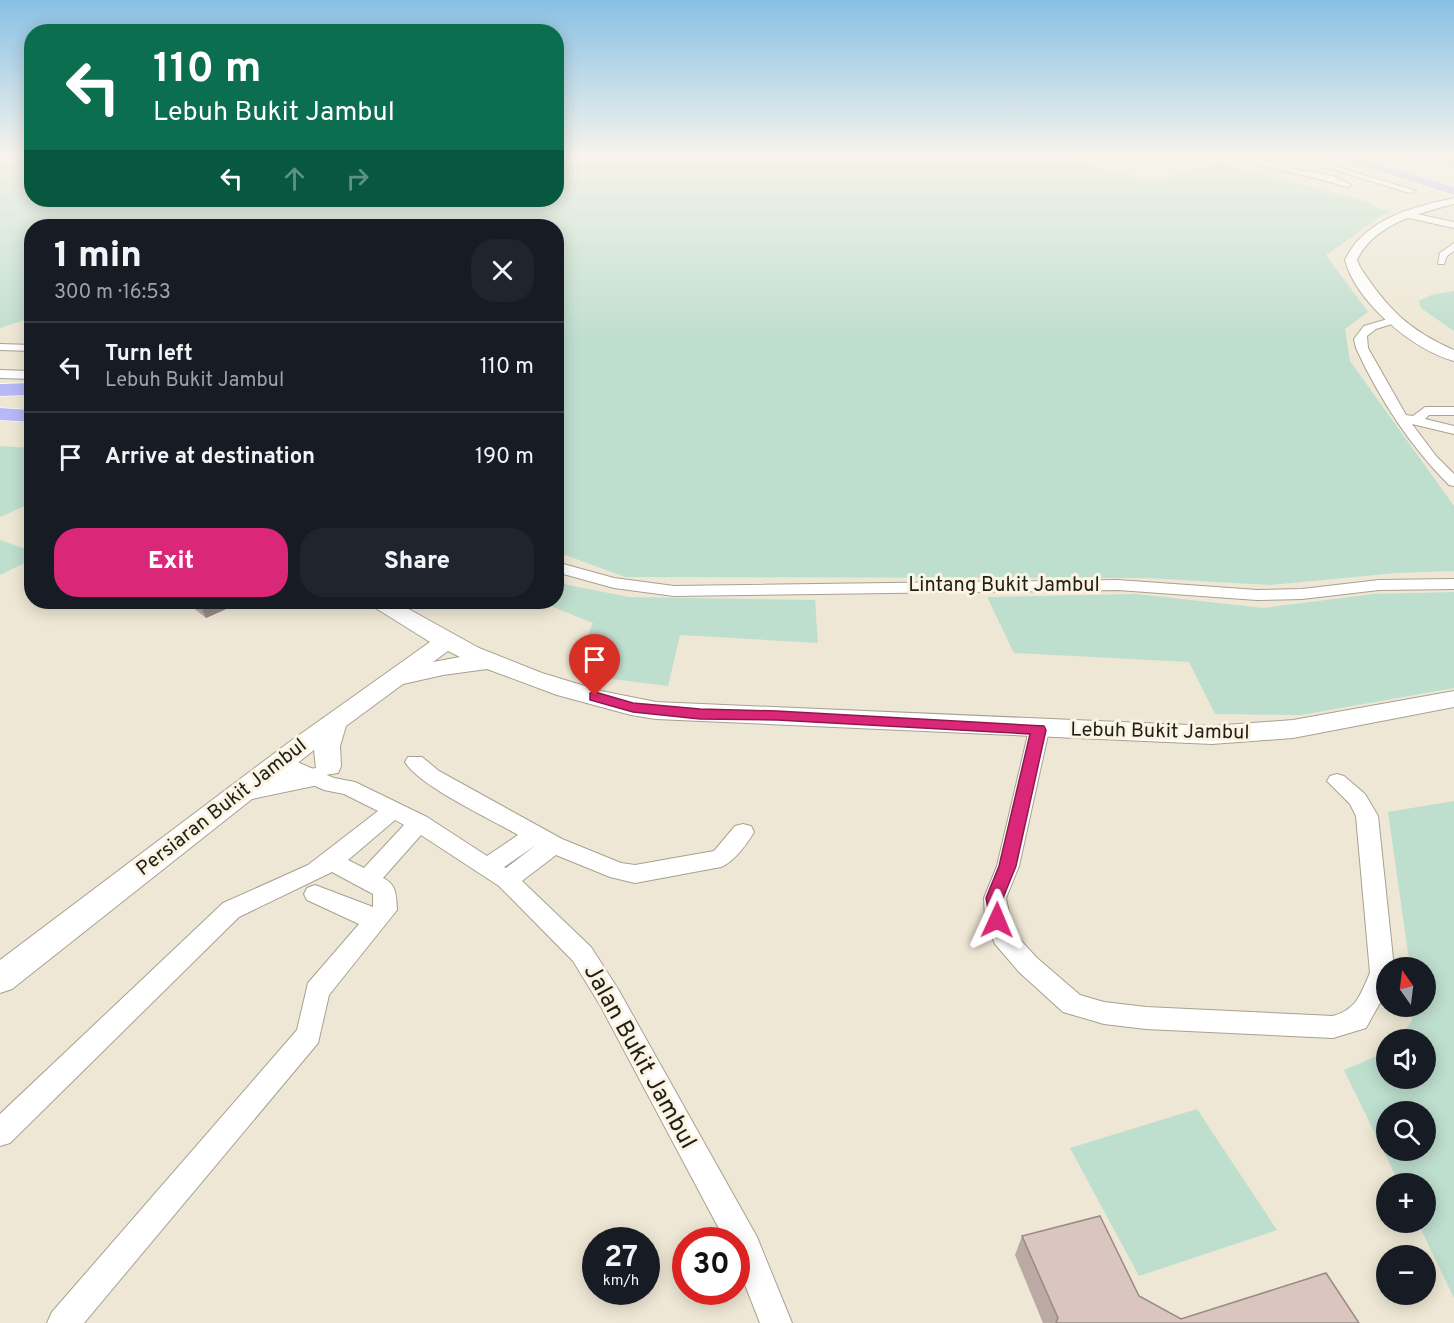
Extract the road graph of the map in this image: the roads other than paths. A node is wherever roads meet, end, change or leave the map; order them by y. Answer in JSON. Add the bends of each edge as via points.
{"nodes":[{"id":1,"x":1399,"y":217,"type":"edge"},
{"id":2,"x":1416,"y":217,"type":"edge"},
{"id":3,"x":1454,"y":225,"type":"edge"},
{"id":4,"x":1454,"y":246,"type":"edge"},
{"id":5,"x":1441,"y":262,"type":"dead end"},
{"id":6,"x":1391,"y":321,"type":"junction"},
{"id":7,"x":0,"y":347,"type":"edge"},
{"id":8,"x":24,"y":348,"type":"edge"},
{"id":9,"x":1454,"y":356,"type":"edge"},
{"id":10,"x":0,"y":374,"type":"edge"},
{"id":11,"x":24,"y":375,"type":"edge"},
{"id":12,"x":24,"y":389,"type":"edge"},
{"id":13,"x":0,"y":390,"type":"edge"},
{"id":14,"x":0,"y":401,"type":"edge"},
{"id":15,"x":24,"y":402,"type":"edge"},
{"id":16,"x":1454,"y":411,"type":"edge"},
{"id":17,"x":0,"y":414,"type":"edge"},
{"id":18,"x":24,"y":416,"type":"edge"},
{"id":19,"x":1410,"y":419,"type":"junction"},
{"id":20,"x":1454,"y":430,"type":"edge"},
{"id":21,"x":1454,"y":482,"type":"edge"},
{"id":22,"x":564,"y":570,"type":"edge"},
{"id":23,"x":1454,"y":584,"type":"edge"},
{"id":24,"x":392,"y":609,"type":"edge"},
{"id":25,"x":403,"y":616,"type":"junction"},
{"id":26,"x":446,"y":641,"type":"junction"},
{"id":27,"x":487,"y":662,"type":"junction"},
{"id":28,"x":391,"y":681,"type":"junction"},
{"id":29,"x":1454,"y":699,"type":"edge"},
{"id":30,"x":334,"y":722,"type":"junction"},
{"id":31,"x":1039,"y":730,"type":"junction"},
{"id":32,"x":289,"y":756,"type":"junction"},
{"id":33,"x":415,"y":762,"type":"dead end"},
{"id":34,"x":321,"y":771,"type":"junction"},
{"id":35,"x":1337,"y":781,"type":"dead end"},
{"id":36,"x":243,"y":791,"type":"junction"},
{"id":37,"x":393,"y":810,"type":"junction"},
{"id":38,"x":419,"y":823,"type":"junction"},
{"id":39,"x":743,"y":832,"type":"dead end"},
{"id":40,"x":545,"y":839,"type":"junction"},
{"id":41,"x":330,"y":861,"type":"junction"},
{"id":42,"x":497,"y":873,"type":"junction"},
{"id":43,"x":368,"y":879,"type":"junction"},
{"id":44,"x":315,"y":894,"type":"dead end"},
{"id":45,"x":374,"y":920,"type":"junction"},
{"id":46,"x":0,"y":979,"type":"edge"},
{"id":47,"x":0,"y":1133,"type":"edge"},
{"id":48,"x":63,"y":1323,"type":"edge"},
{"id":49,"x":776,"y":1323,"type":"edge"}],
"edges":[{"from":1,"to":6,"type":"main road","via":[[1370,236],[1351,260]]},
{"from":2,"to":3,"type":"street"},
{"from":4,"to":5,"type":"street"},
{"from":6,"to":9,"type":"main road"},
{"from":6,"to":19,"type":"street","via":[[1366,330],[1359,341],[1366,360]]},
{"from":7,"to":8,"type":"street"},
{"from":10,"to":11,"type":"street"},
{"from":12,"to":13,"type":"main road"},
{"from":14,"to":15,"type":"main road"},
{"from":16,"to":19,"type":"street","via":[[1425,411]]},
{"from":17,"to":18,"type":"main road"},
{"from":19,"to":20,"type":"street"},
{"from":19,"to":21,"type":"street","via":[[1429,458]]},
{"from":22,"to":23,"type":"street","name":"Lintang Bukit Jambul","via":[[626,586],[674,591],[1118,585],[1257,595],[1379,585]]},
{"from":24,"to":25,"type":"main road","name":"Lebuh Bukit Jambul"},
{"from":25,"to":26,"type":"main road","name":"Lebuh Bukit Jambul"},
{"from":25,"to":28,"type":"main road","via":[[416,641],[409,659]]},
{"from":26,"to":27,"type":"main road","name":"Lebuh Bukit Jambul"},
{"from":26,"to":28,"type":"main road","name":"Persiaran Bukit Jambul"},
{"from":27,"to":28,"type":"main road","via":[[442,667]]},
{"from":27,"to":31,"type":"main road","name":"Lebuh Bukit Jambul","via":[[633,708]]},
{"from":28,"to":30,"type":"main road","name":"Persiaran Bukit Jambul"},
{"from":29,"to":31,"type":"main road","name":"Lebuh Bukit Jambul","via":[[1329,724],[1255,733],[1165,735]]},
{"from":30,"to":32,"type":"main road","name":"Persiaran Bukit Jambul"},
{"from":30,"to":34,"type":"main road"},
{"from":31,"to":35,"type":"street","via":[[1008,866],[995,898],[997,920],[1004,937],[1050,986],[1072,1004],[1104,1013],[1333,1027],[1357,1020],[1382,973],[1367,816],[1358,799]]},
{"from":32,"to":34,"type":"street","name":"Jalan Bukit Jambul"},
{"from":32,"to":36,"type":"main road","name":"Persiaran Bukit Jambul"},
{"from":33,"to":40,"type":"street","via":[[432,776]]},
{"from":34,"to":36,"type":"main road"},
{"from":34,"to":37,"type":"street","name":"Jalan Bukit Jambul","via":[[331,785],[348,787]]},
{"from":36,"to":46,"type":"main road","name":"Persiaran Bukit Jambul"},
{"from":37,"to":38,"type":"street","name":"Jalan Bukit Jambul"},
{"from":37,"to":41,"type":"street"},
{"from":38,"to":42,"type":"street","name":"Jalan Bukit Jambul"},
{"from":38,"to":43,"type":"street"},
{"from":39,"to":40,"type":"street","via":[[721,858],[635,874],[618,871]]},
{"from":40,"to":42,"type":"street"},
{"from":41,"to":43,"type":"street"},
{"from":41,"to":47,"type":"street","via":[[304,878],[231,910]]},
{"from":42,"to":49,"type":"street","name":"Jalan Bukit Jambul","via":[[570,941],[609,997],[746,1248]]},
{"from":43,"to":45,"type":"street","via":[[384,890],[385,910]]},
{"from":44,"to":45,"type":"street"},
{"from":45,"to":48,"type":"street","via":[[316,991],[309,1035]]}]}
